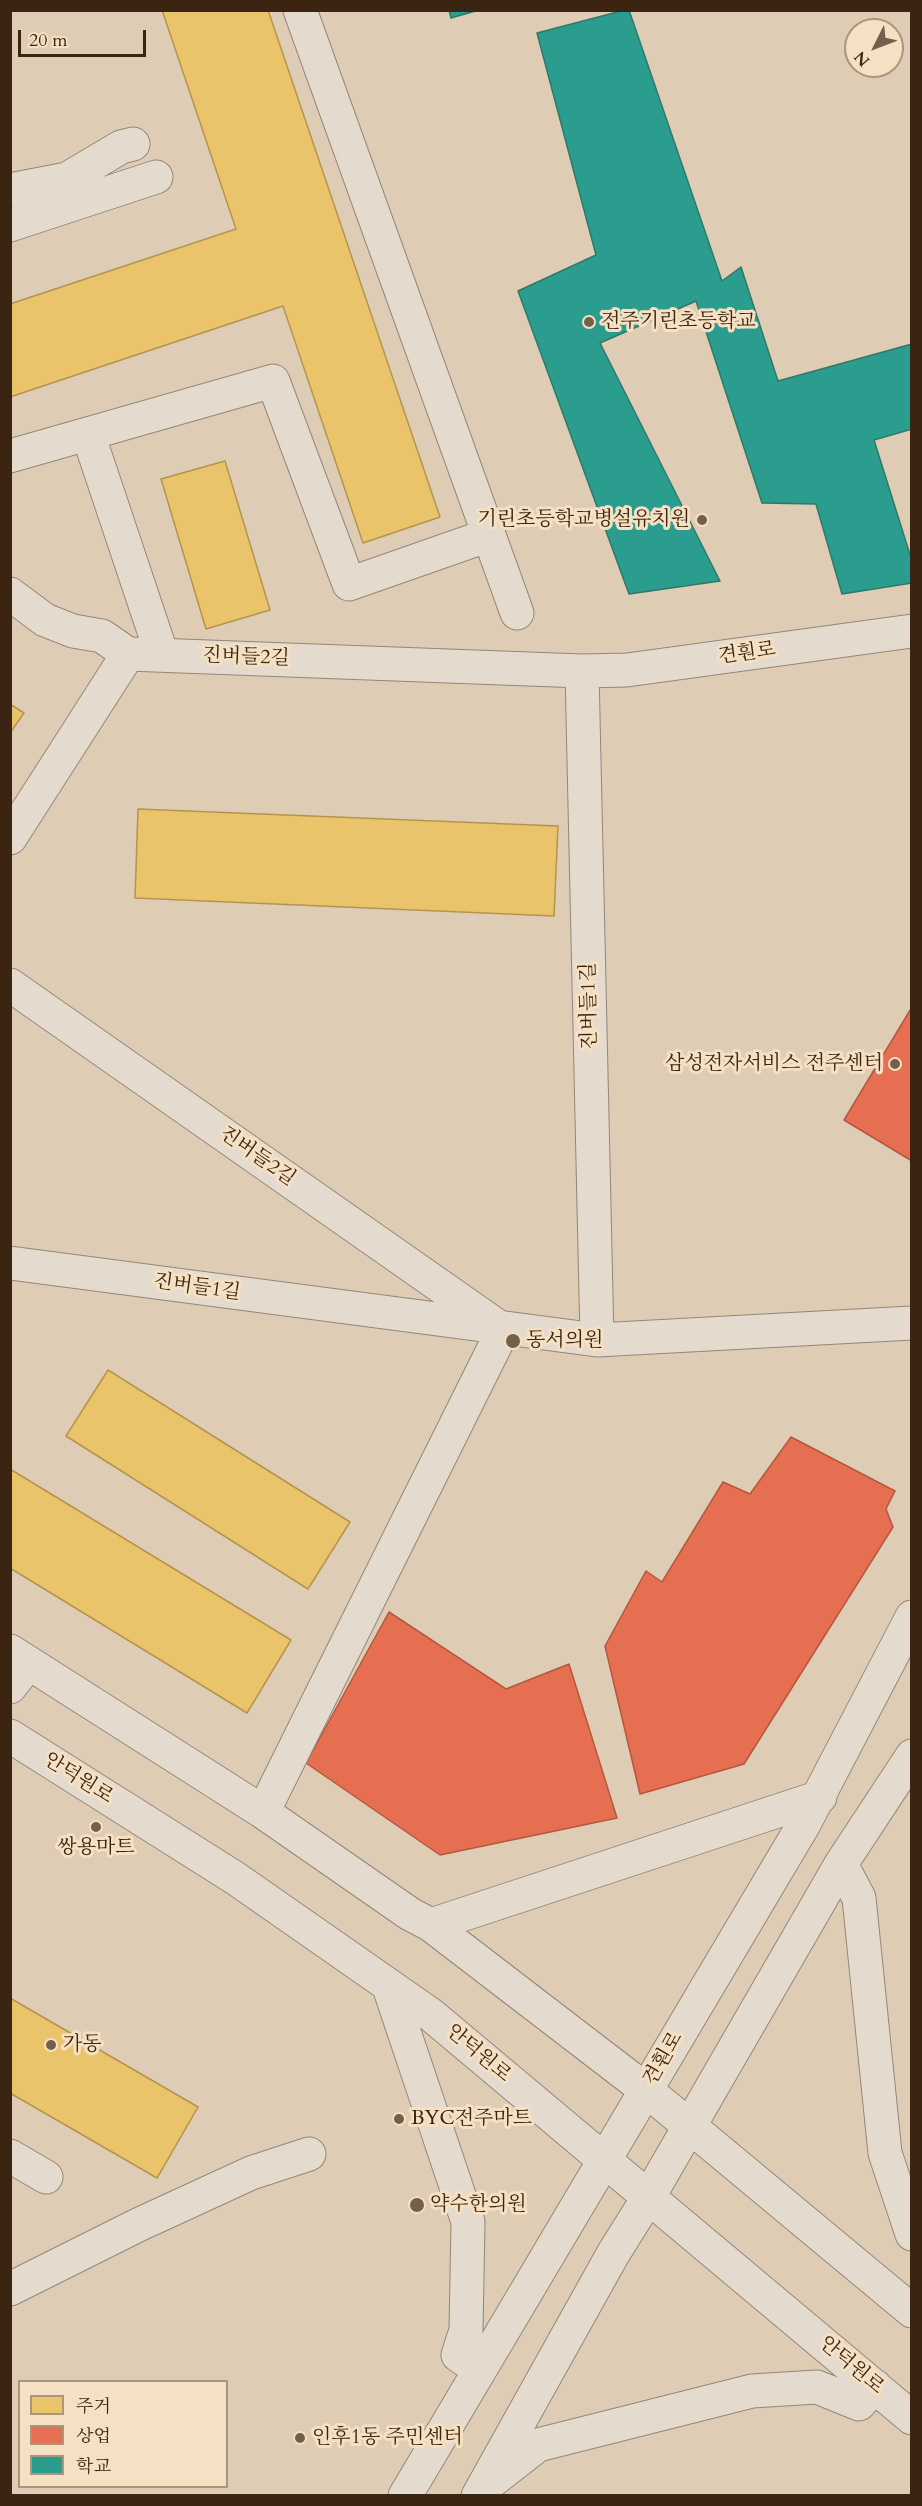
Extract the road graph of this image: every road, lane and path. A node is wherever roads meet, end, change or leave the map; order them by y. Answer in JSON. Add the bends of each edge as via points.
{"nodes":[{"id":1,"x":300,"y":10,"type":"edge"},
{"id":2,"x":133,"y":144,"type":"dead end"},
{"id":3,"x":156,"y":177,"type":"dead end"},
{"id":4,"x":10,"y":190,"type":"edge"},
{"id":5,"x":10,"y":225,"type":"edge"},
{"id":6,"x":88,"y":434,"type":"junction"},
{"id":7,"x":10,"y":456,"type":"edge"},
{"id":8,"x":489,"y":535,"type":"junction"},
{"id":9,"x":10,"y":594,"type":"edge"},
{"id":10,"x":517,"y":614,"type":"dead end"},
{"id":11,"x":912,"y":631,"type":"edge"},
{"id":12,"x":128,"y":654,"type":"junction"},
{"id":13,"x":162,"y":655,"type":"junction"},
{"id":14,"x":582,"y":671,"type":"junction"},
{"id":15,"x":10,"y":838,"type":"edge"},
{"id":16,"x":10,"y":985,"type":"edge"},
{"id":17,"x":10,"y":1263,"type":"edge"},
{"id":18,"x":912,"y":1323,"type":"edge"},
{"id":19,"x":502,"y":1329,"type":"junction"},
{"id":20,"x":597,"y":1340,"type":"junction"},
{"id":21,"x":912,"y":1617,"type":"edge"},
{"id":22,"x":17,"y":1667,"type":"edge"},
{"id":23,"x":10,"y":1736,"type":"edge"},
{"id":24,"x":912,"y":1756,"type":"edge"},
{"id":25,"x":820,"y":1797,"type":"junction"},
{"id":26,"x":263,"y":1812,"type":"junction"},
{"id":27,"x":841,"y":1864,"type":"junction"},
{"id":28,"x":431,"y":1925,"type":"junction"},
{"id":29,"x":389,"y":1987,"type":"junction"},
{"id":30,"x":646,"y":2090,"type":"junction"},
{"id":31,"x":689,"y":2127,"type":"junction"},
{"id":32,"x":309,"y":2154,"type":"dead end"},
{"id":33,"x":10,"y":2156,"type":"edge"},
{"id":34,"x":604,"y":2160,"type":"junction"},
{"id":35,"x":46,"y":2177,"type":"dead end"},
{"id":36,"x":648,"y":2198,"type":"junction"},
{"id":37,"x":912,"y":2234,"type":"edge"},
{"id":38,"x":10,"y":2289,"type":"edge"},
{"id":39,"x":912,"y":2311,"type":"edge"},
{"id":40,"x":480,"y":2370,"type":"junction"},
{"id":41,"x":875,"y":2386,"type":"junction"},
{"id":42,"x":912,"y":2418,"type":"edge"},
{"id":43,"x":479,"y":2493,"type":"edge"},
{"id":44,"x":405,"y":2496,"type":"edge"}],
"edges":[{"from":1,"to":8,"type":"street"},
{"from":2,"to":4,"type":"street","via":[[67,179]]},
{"from":3,"to":5,"type":"street"},
{"from":6,"to":7,"type":"street"},
{"from":6,"to":8,"type":"street","via":[[273,381],[349,584]]},
{"from":6,"to":13,"type":"street"},
{"from":8,"to":10,"type":"street"},
{"from":9,"to":12,"type":"street","via":[[45,620],[73,631],[102,636]]},
{"from":11,"to":14,"type":"street","name":"견훤로","via":[[627,670]]},
{"from":12,"to":13,"type":"street","name":"진버들2길"},
{"from":12,"to":15,"type":"street"},
{"from":13,"to":14,"type":"street","name":"진버들2길"},
{"from":14,"to":20,"type":"street","name":"진버들1길"},
{"from":16,"to":19,"type":"street","name":"진버들2길"},
{"from":17,"to":19,"type":"street","name":"진버들1길"},
{"from":18,"to":20,"type":"street","name":"진버들1길"},
{"from":19,"to":20,"type":"street","name":"진버들1길"},
{"from":19,"to":26,"type":"street"},
{"from":21,"to":25,"type":"street","name":"견훤로"},
{"from":22,"to":26,"type":"street"},
{"from":23,"to":29,"type":"street","name":"안덕원로","via":[[235,1878]]},
{"from":24,"to":27,"type":"street"},
{"from":25,"to":28,"type":"street"},
{"from":25,"to":30,"type":"street","name":"견훤로"},
{"from":26,"to":28,"type":"street"},
{"from":27,"to":31,"type":"street"},
{"from":27,"to":37,"type":"street","via":[[859,1898],[885,2153]]},
{"from":28,"to":30,"type":"street"},
{"from":29,"to":34,"type":"street","name":"안덕원로","via":[[430,2014]]},
{"from":29,"to":40,"type":"street","via":[[468,2222],[466,2330],[458,2355]]},
{"from":30,"to":31,"type":"street"},
{"from":30,"to":34,"type":"street","name":"견훤로"},
{"from":31,"to":36,"type":"street"},
{"from":31,"to":39,"type":"street"},
{"from":32,"to":38,"type":"street","via":[[251,2173]]},
{"from":33,"to":35,"type":"street"},
{"from":34,"to":36,"type":"street","name":"안덕원로"},
{"from":34,"to":40,"type":"street","name":"견훤로"},
{"from":36,"to":41,"type":"street","name":"안덕원로"},
{"from":36,"to":43,"type":"street"},
{"from":40,"to":44,"type":"street","name":"견훤로"},
{"from":41,"to":42,"type":"street","name":"안덕원로"},
{"from":41,"to":43,"type":"street","via":[[859,2404],[817,2387],[752,2391],[568,2436],[538,2445]]}]}
